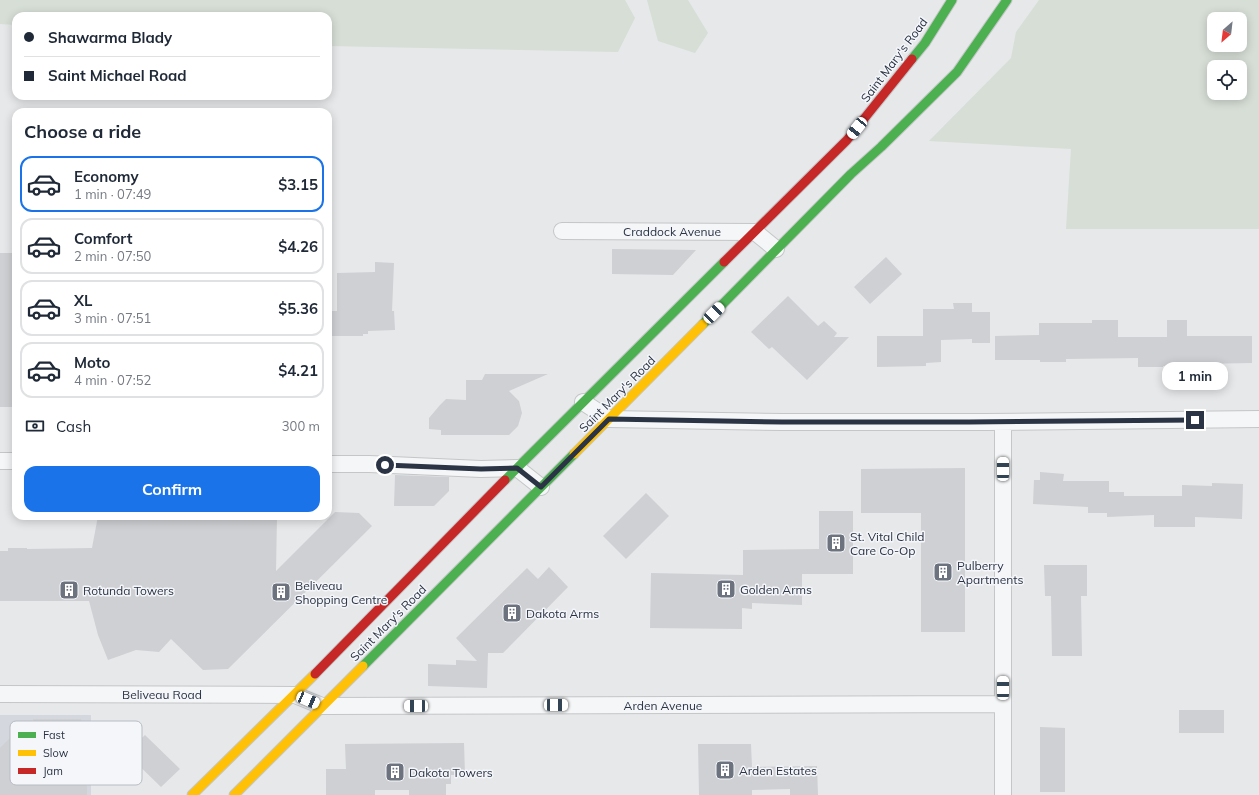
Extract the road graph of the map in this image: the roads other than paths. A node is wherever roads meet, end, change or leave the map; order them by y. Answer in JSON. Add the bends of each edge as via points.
{"nodes":[{"id":1,"x":952,"y":0,"type":"edge"},
{"id":2,"x":1007,"y":0,"type":"edge"},
{"id":3,"x":562,"y":231,"type":"dead end"},
{"id":4,"x":755,"y":232,"type":"junction"},
{"id":5,"x":776,"y":249,"type":"junction"},
{"id":6,"x":583,"y":402,"type":"junction"},
{"id":7,"x":609,"y":419,"type":"junction"},
{"id":8,"x":1259,"y":419,"type":"edge"},
{"id":9,"x":1003,"y":422,"type":"junction"},
{"id":10,"x":0,"y":461,"type":"edge"},
{"id":11,"x":12,"y":461,"type":"edge"},
{"id":12,"x":332,"y":464,"type":"edge"},
{"id":13,"x":517,"y":468,"type":"junction"},
{"id":14,"x":541,"y":487,"type":"junction"},
{"id":15,"x":0,"y":694,"type":"edge"},
{"id":16,"x":295,"y":695,"type":"junction"},
{"id":17,"x":1003,"y":704,"type":"junction"},
{"id":18,"x":322,"y":706,"type":"junction"},
{"id":19,"x":192,"y":795,"type":"edge"},
{"id":20,"x":234,"y":795,"type":"edge"},
{"id":21,"x":1003,"y":795,"type":"edge"}],
"edges":[{"from":1,"to":4,"type":"main road","name":"Saint Mary's Road","via":[[925,43],[847,140]]},
{"from":2,"to":5,"type":"main road","name":"Saint Mary's Road","via":[[956,72]]},
{"from":3,"to":4,"type":"street","name":"Craddock Avenue"},
{"from":4,"to":5,"type":"street"},
{"from":4,"to":6,"type":"main road","name":"Saint Mary's Road"},
{"from":5,"to":7,"type":"main road","name":"Saint Mary's Road"},
{"from":6,"to":7,"type":"street"},
{"from":6,"to":13,"type":"main road","name":"Saint Mary's Road"},
{"from":7,"to":9,"type":"street"},
{"from":7,"to":14,"type":"main road","name":"Saint Mary's Road"},
{"from":8,"to":9,"type":"street"},
{"from":9,"to":17,"type":"street"},
{"from":10,"to":11,"type":"street"},
{"from":12,"to":13,"type":"street"},
{"from":13,"to":14,"type":"street"},
{"from":13,"to":16,"type":"main road","name":"Saint Mary's Road"},
{"from":14,"to":18,"type":"main road","name":"Saint Mary's Road"},
{"from":15,"to":16,"type":"street","name":"Beliveau Road"},
{"from":16,"to":18,"type":"street","name":"Beliveau Road"},
{"from":16,"to":19,"type":"main road","name":"Saint Mary's Road"},
{"from":17,"to":18,"type":"street","name":"Arden Avenue"},
{"from":17,"to":21,"type":"street"},
{"from":18,"to":20,"type":"main road","name":"Saint Mary's Road"}]}
